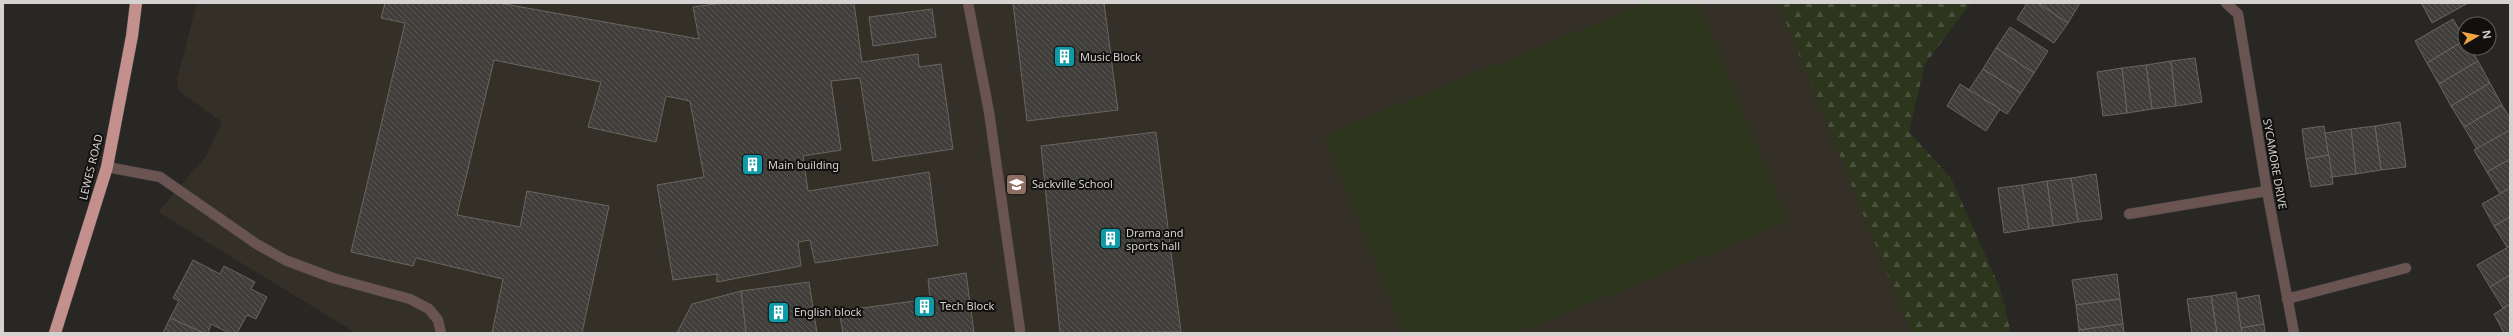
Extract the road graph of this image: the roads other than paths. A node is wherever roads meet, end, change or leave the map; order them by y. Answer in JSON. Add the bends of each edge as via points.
{"nodes":[{"id":1,"x":136,"y":3,"type":"edge"},
{"id":2,"x":968,"y":3,"type":"edge"},
{"id":3,"x":2226,"y":3,"type":"edge"},
{"id":4,"x":107,"y":167,"type":"junction"},
{"id":5,"x":2267,"y":191,"type":"junction"},
{"id":6,"x":2129,"y":214,"type":"dead end"},
{"id":7,"x":2406,"y":268,"type":"dead end"},
{"id":8,"x":2287,"y":298,"type":"junction"},
{"id":9,"x":1020,"y":330,"type":"dead end"},
{"id":10,"x":55,"y":333,"type":"edge"},
{"id":11,"x":441,"y":333,"type":"edge"},
{"id":12,"x":2294,"y":333,"type":"edge"}],
"edges":[{"from":1,"to":4,"type":"highway","name":"LEWES ROAD"},
{"from":2,"to":9,"type":"street","via":[[989,112]]},
{"from":3,"to":5,"type":"street","name":"SYCAMORE DRIVE","via":[[2238,14]]},
{"from":4,"to":10,"type":"highway","name":"LEWES ROAD"},
{"from":4,"to":11,"type":"street","via":[[160,177],[255,243],[284,260],[333,278],[410,299],[429,309],[438,320]]},
{"from":5,"to":6,"type":"street"},
{"from":5,"to":8,"type":"street","name":"SYCAMORE DRIVE"},
{"from":7,"to":8,"type":"street"},
{"from":8,"to":12,"type":"street","name":"SYCAMORE DRIVE"}]}
